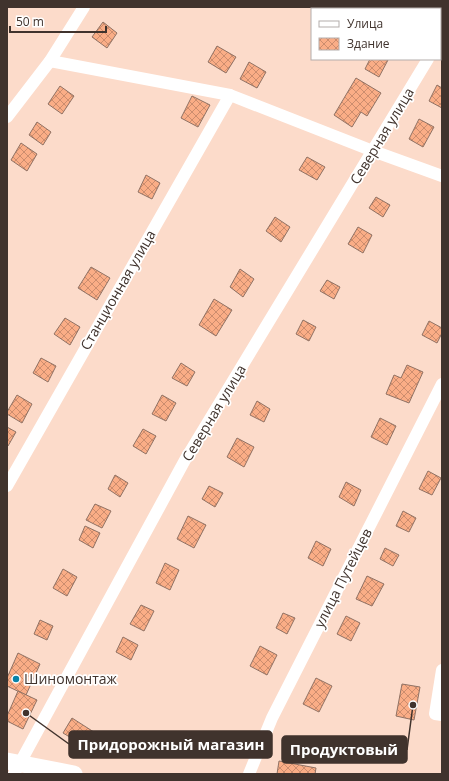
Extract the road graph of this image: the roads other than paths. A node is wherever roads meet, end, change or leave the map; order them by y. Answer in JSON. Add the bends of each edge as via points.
{"nodes":[{"id":1,"x":84,"y":7,"type":"edge"},
{"id":2,"x":427,"y":60,"type":"edge"},
{"id":3,"x":50,"y":61,"type":"junction"},
{"id":4,"x":230,"y":96,"type":"junction"},
{"id":5,"x":7,"y":117,"type":"edge"},
{"id":6,"x":373,"y":151,"type":"junction"},
{"id":7,"x":442,"y":176,"type":"edge"},
{"id":8,"x":441,"y":389,"type":"edge"},
{"id":9,"x":7,"y":486,"type":"edge"},
{"id":10,"x":442,"y":670,"type":"edge"},
{"id":11,"x":442,"y":715,"type":"edge"},
{"id":12,"x":13,"y":766,"type":"edge"},
{"id":13,"x":74,"y":774,"type":"edge"},
{"id":14,"x":249,"y":774,"type":"edge"}],
"edges":[{"from":1,"to":3,"type":"street"},
{"from":2,"to":6,"type":"street","name":"Северная улица"},
{"from":3,"to":4,"type":"street"},
{"from":3,"to":5,"type":"street"},
{"from":4,"to":6,"type":"street"},
{"from":4,"to":9,"type":"street","name":"Станционная улица"},
{"from":6,"to":7,"type":"street"},
{"from":6,"to":12,"type":"street","name":"Северная улица","via":[[186,460]]},
{"from":8,"to":14,"type":"street","name":"улица Путейцев","via":[[272,718]]},
{"from":10,"to":11,"type":"street","via":[[435,714]]},
{"from":12,"to":13,"type":"street"}]}
